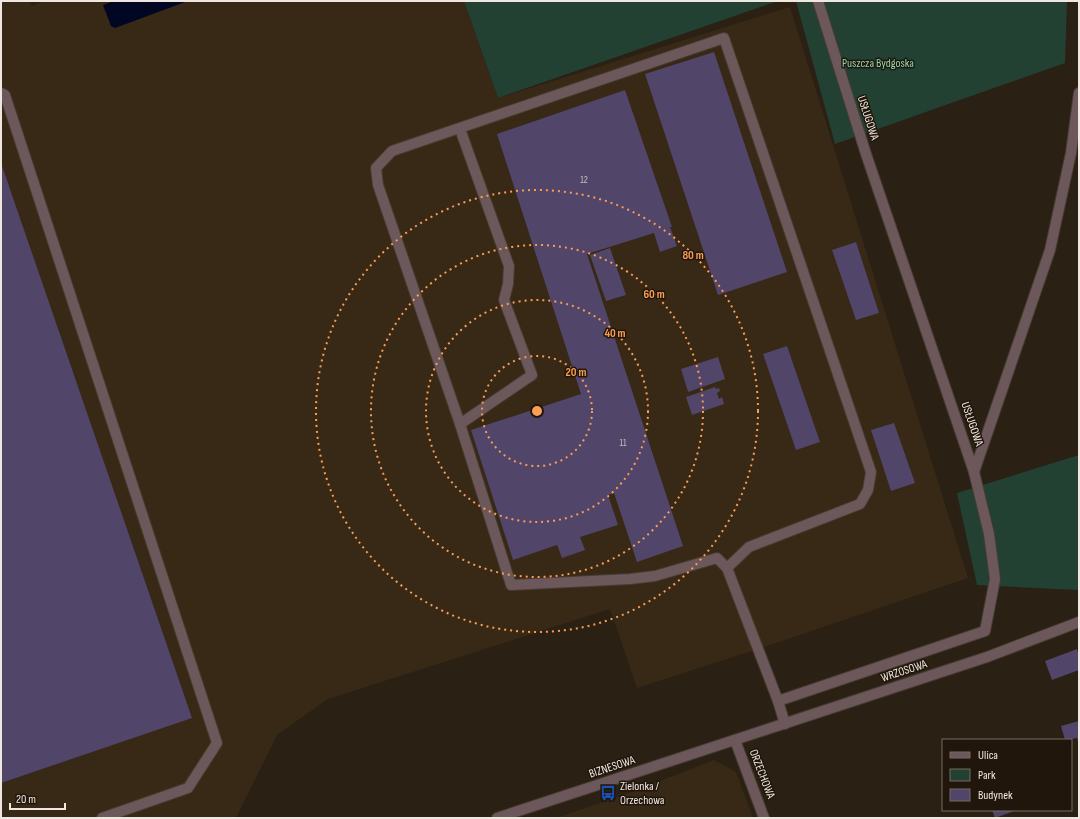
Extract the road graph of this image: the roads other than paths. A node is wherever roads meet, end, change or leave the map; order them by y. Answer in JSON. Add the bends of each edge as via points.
{"nodes":[{"id":1,"x":818,"y":1,"type":"edge"},
{"id":2,"x":1,"y":93,"type":"edge"},
{"id":3,"x":1079,"y":93,"type":"edge"},
{"id":4,"x":460,"y":129,"type":"junction"},
{"id":5,"x":460,"y":424,"type":"junction"},
{"id":6,"x":974,"y":472,"type":"junction"},
{"id":7,"x":728,"y":568,"type":"junction"},
{"id":8,"x":1079,"y":622,"type":"edge"},
{"id":9,"x":778,"y":701,"type":"junction"},
{"id":10,"x":784,"y":724,"type":"junction"},
{"id":11,"x":735,"y":740,"type":"junction"},
{"id":12,"x":102,"y":818,"type":"edge"},
{"id":13,"x":496,"y":818,"type":"edge"},
{"id":14,"x":764,"y":818,"type":"edge"}],
"edges":[{"from":1,"to":6,"type":"street","name":"USŁUGOWA","via":[[866,154]]},
{"from":2,"to":12,"type":"street","via":[[5,95],[217,743],[188,788]]},
{"from":3,"to":6,"type":"street","via":[[1070,153],[1050,250]]},
{"from":4,"to":5,"type":"street","via":[[510,266],[504,300],[532,375]]},
{"from":4,"to":5,"type":"street","via":[[392,151],[376,168],[378,185]]},
{"from":4,"to":7,"type":"street","via":[[724,38],[871,472],[868,490],[860,504],[749,547]]},
{"from":5,"to":7,"type":"street","via":[[511,585],[637,579],[717,558]]},
{"from":6,"to":9,"type":"street","name":"USŁUGOWA","via":[[990,534],[994,579],[985,632]]},
{"from":7,"to":9,"type":"street"},
{"from":8,"to":10,"type":"street","name":"WRZOSOWA","via":[[987,657]]},
{"from":9,"to":10,"type":"street"},
{"from":10,"to":11,"type":"street","name":"WRZOSOWA"},
{"from":11,"to":13,"type":"street","name":"BIZNESOWA"},
{"from":11,"to":14,"type":"street","name":"ORZECHOWA"}]}
